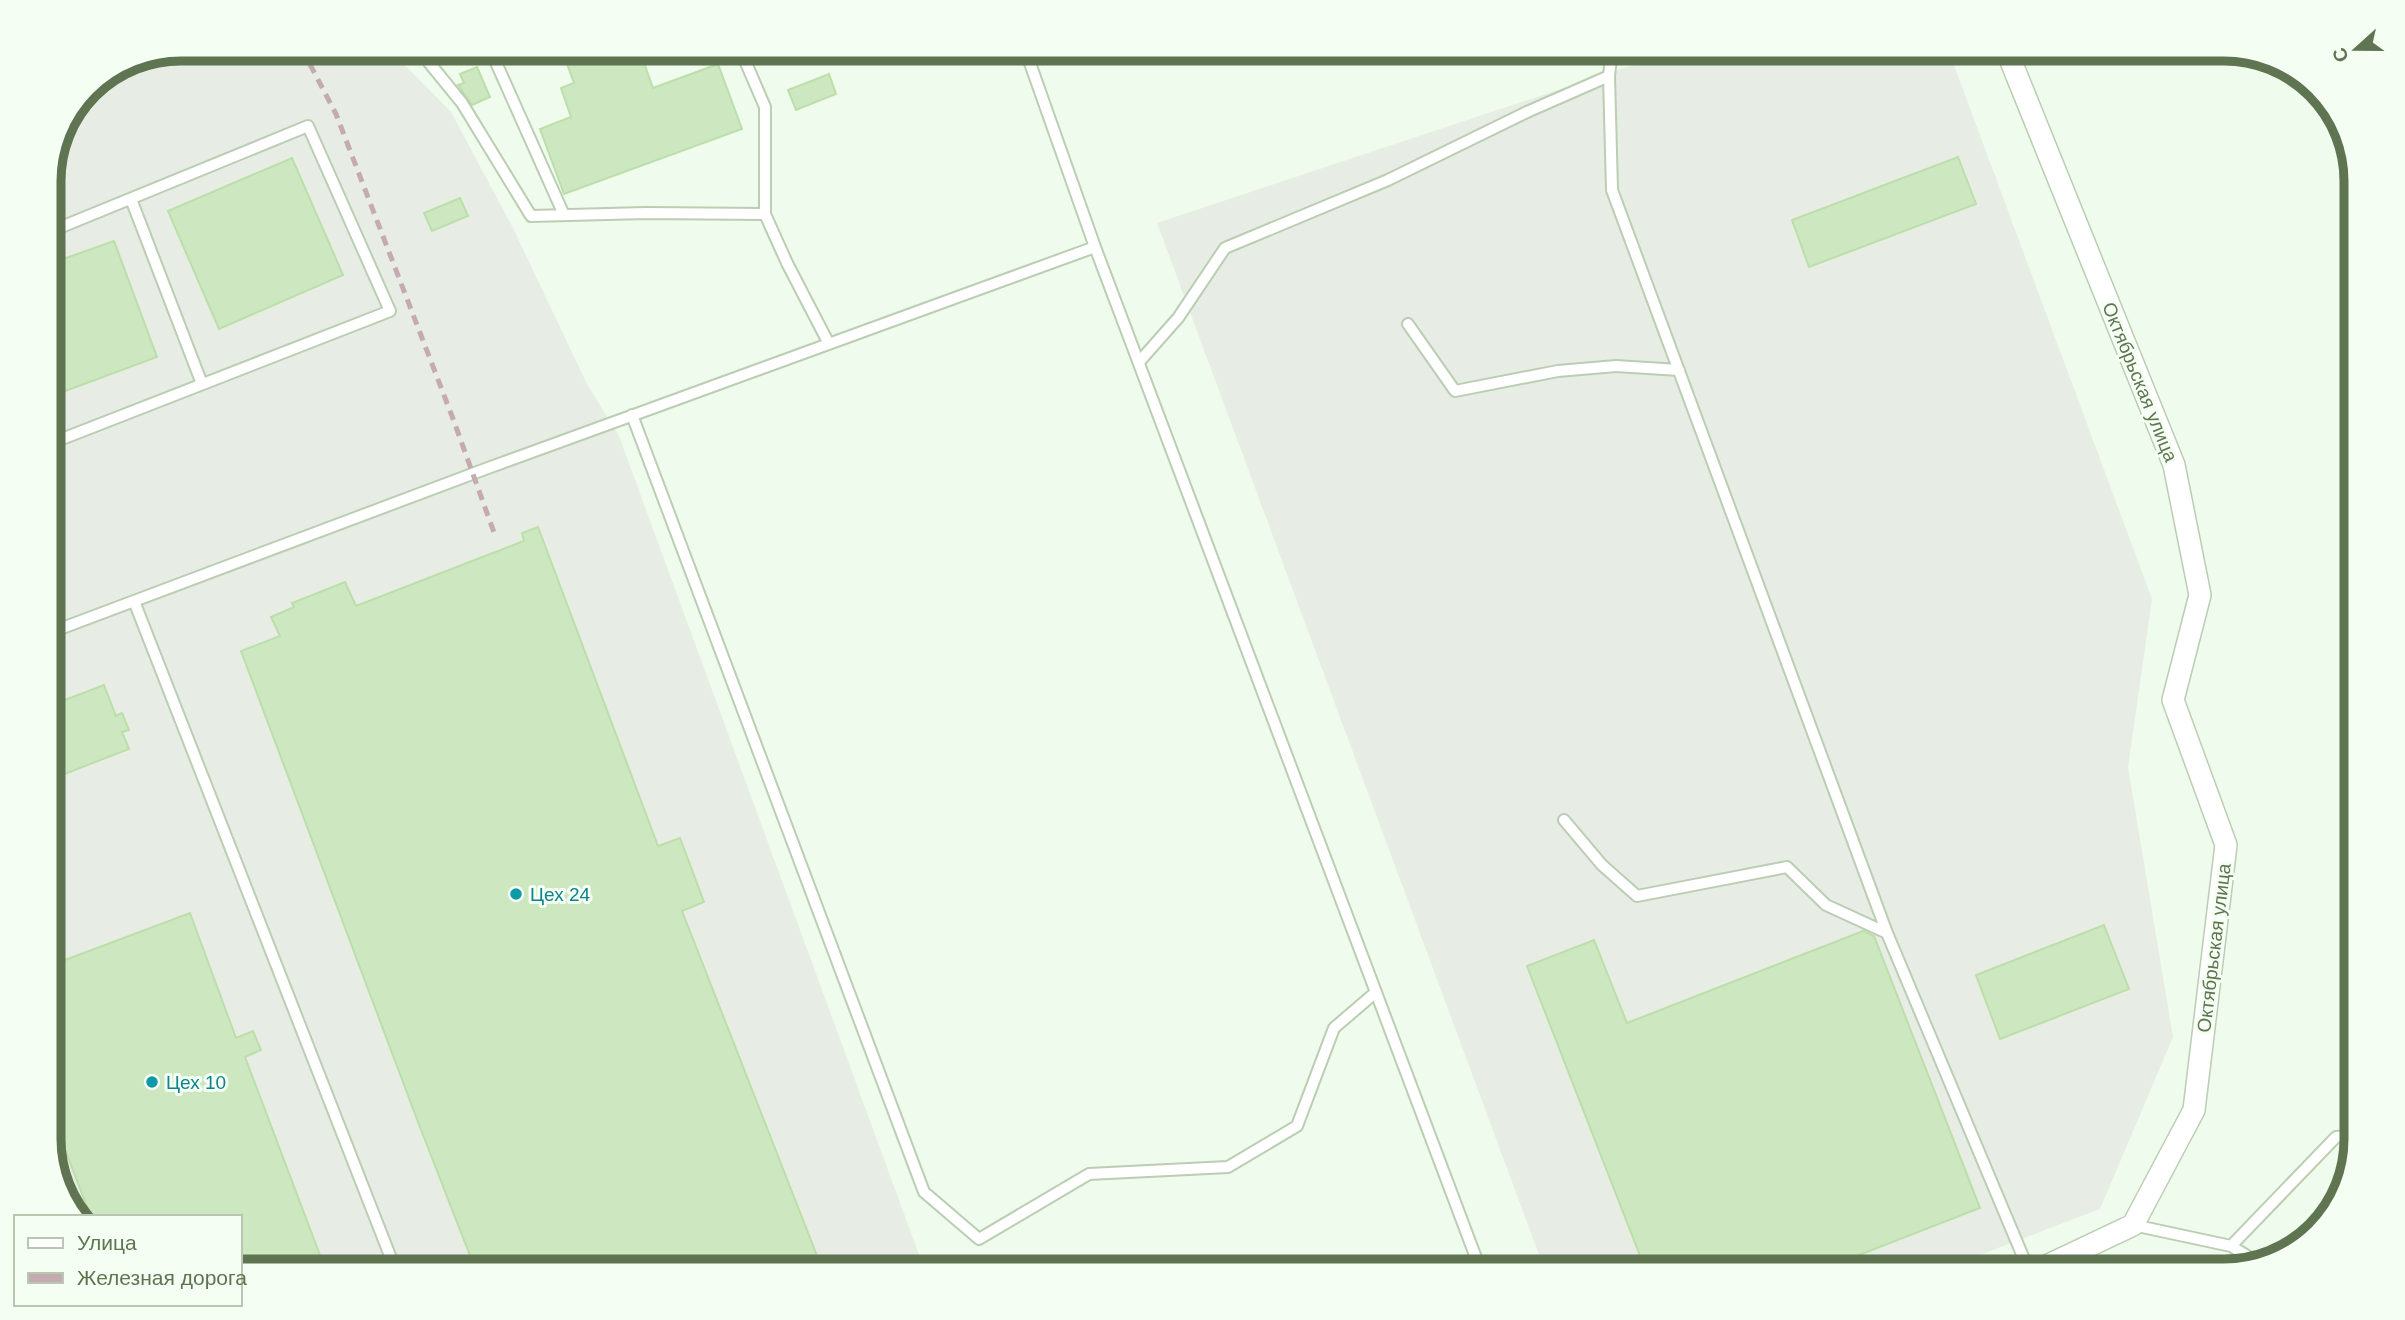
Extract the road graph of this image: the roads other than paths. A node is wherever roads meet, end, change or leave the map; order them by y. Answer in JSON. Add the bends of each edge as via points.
{"nodes":[{"id":1,"x":428,"y":61,"type":"edge"},
{"id":2,"x":495,"y":61,"type":"edge"},
{"id":3,"x":745,"y":61,"type":"edge"},
{"id":4,"x":1029,"y":61,"type":"edge"},
{"id":5,"x":1611,"y":61,"type":"edge"},
{"id":6,"x":2011,"y":61,"type":"edge"},
{"id":7,"x":1609,"y":76,"type":"junction"},
{"id":8,"x":131,"y":199,"type":"junction"},
{"id":9,"x":765,"y":214,"type":"junction"},
{"id":10,"x":564,"y":215,"type":"junction"},
{"id":11,"x":62,"y":227,"type":"edge"},
{"id":12,"x":1095,"y":247,"type":"junction"},
{"id":13,"x":1408,"y":324,"type":"dead end"},
{"id":14,"x":829,"y":344,"type":"junction"},
{"id":15,"x":1139,"y":362,"type":"junction"},
{"id":16,"x":1679,"y":370,"type":"junction"},
{"id":17,"x":202,"y":384,"type":"junction"},
{"id":18,"x":632,"y":415,"type":"junction"},
{"id":19,"x":62,"y":439,"type":"edge"},
{"id":20,"x":134,"y":601,"type":"junction"},
{"id":21,"x":62,"y":628,"type":"edge"},
{"id":22,"x":1564,"y":820,"type":"dead end"},
{"id":23,"x":1887,"y":933,"type":"junction"},
{"id":24,"x":1376,"y":992,"type":"junction"},
{"id":25,"x":2344,"y":1136,"type":"edge"},
{"id":26,"x":2133,"y":1225,"type":"junction"},
{"id":27,"x":2231,"y":1246,"type":"junction"},
{"id":28,"x":2248,"y":1256,"type":"edge"},
{"id":29,"x":391,"y":1259,"type":"edge"},
{"id":30,"x":1476,"y":1259,"type":"edge"},
{"id":31,"x":2024,"y":1259,"type":"edge"},
{"id":32,"x":2061,"y":1259,"type":"edge"}],
"edges":[{"from":1,"to":10,"type":"lane","via":[[462,103],[531,216]]},
{"from":2,"to":10,"type":"lane"},
{"from":3,"to":9,"type":"lane","via":[[765,107]]},
{"from":4,"to":12,"type":"lane"},
{"from":5,"to":7,"type":"lane"},
{"from":6,"to":26,"type":"street","name":"Октябрьская улица","via":[[2174,464],[2200,595],[2173,700],[2226,845],[2194,1110]]},
{"from":7,"to":15,"type":"lane","via":[[1388,180],[1225,248],[1178,318]]},
{"from":7,"to":16,"type":"lane","via":[[1612,190]]},
{"from":8,"to":11,"type":"lane"},
{"from":8,"to":17,"type":"lane"},
{"from":8,"to":17,"type":"lane","via":[[308,126],[390,311]]},
{"from":9,"to":10,"type":"lane"},
{"from":9,"to":14,"type":"lane"},
{"from":12,"to":14,"type":"lane"},
{"from":12,"to":15,"type":"lane"},
{"from":13,"to":16,"type":"lane","via":[[1455,391],[1558,371],[1616,366]]},
{"from":14,"to":18,"type":"lane"},
{"from":15,"to":24,"type":"lane"},
{"from":16,"to":23,"type":"lane"},
{"from":17,"to":19,"type":"lane"},
{"from":18,"to":20,"type":"lane"},
{"from":18,"to":24,"type":"lane","via":[[924,1192],[979,1239],[1089,1174],[1228,1167],[1297,1126],[1334,1028]]},
{"from":20,"to":21,"type":"lane"},
{"from":20,"to":29,"type":"lane"},
{"from":22,"to":23,"type":"lane","via":[[1602,865],[1637,896],[1787,867],[1826,905]]},
{"from":23,"to":31,"type":"lane"},
{"from":24,"to":30,"type":"lane"},
{"from":25,"to":27,"type":"lane","via":[[2336,1137]]},
{"from":26,"to":27,"type":"lane"},
{"from":26,"to":32,"type":"street"},
{"from":27,"to":28,"type":"lane"}]}
